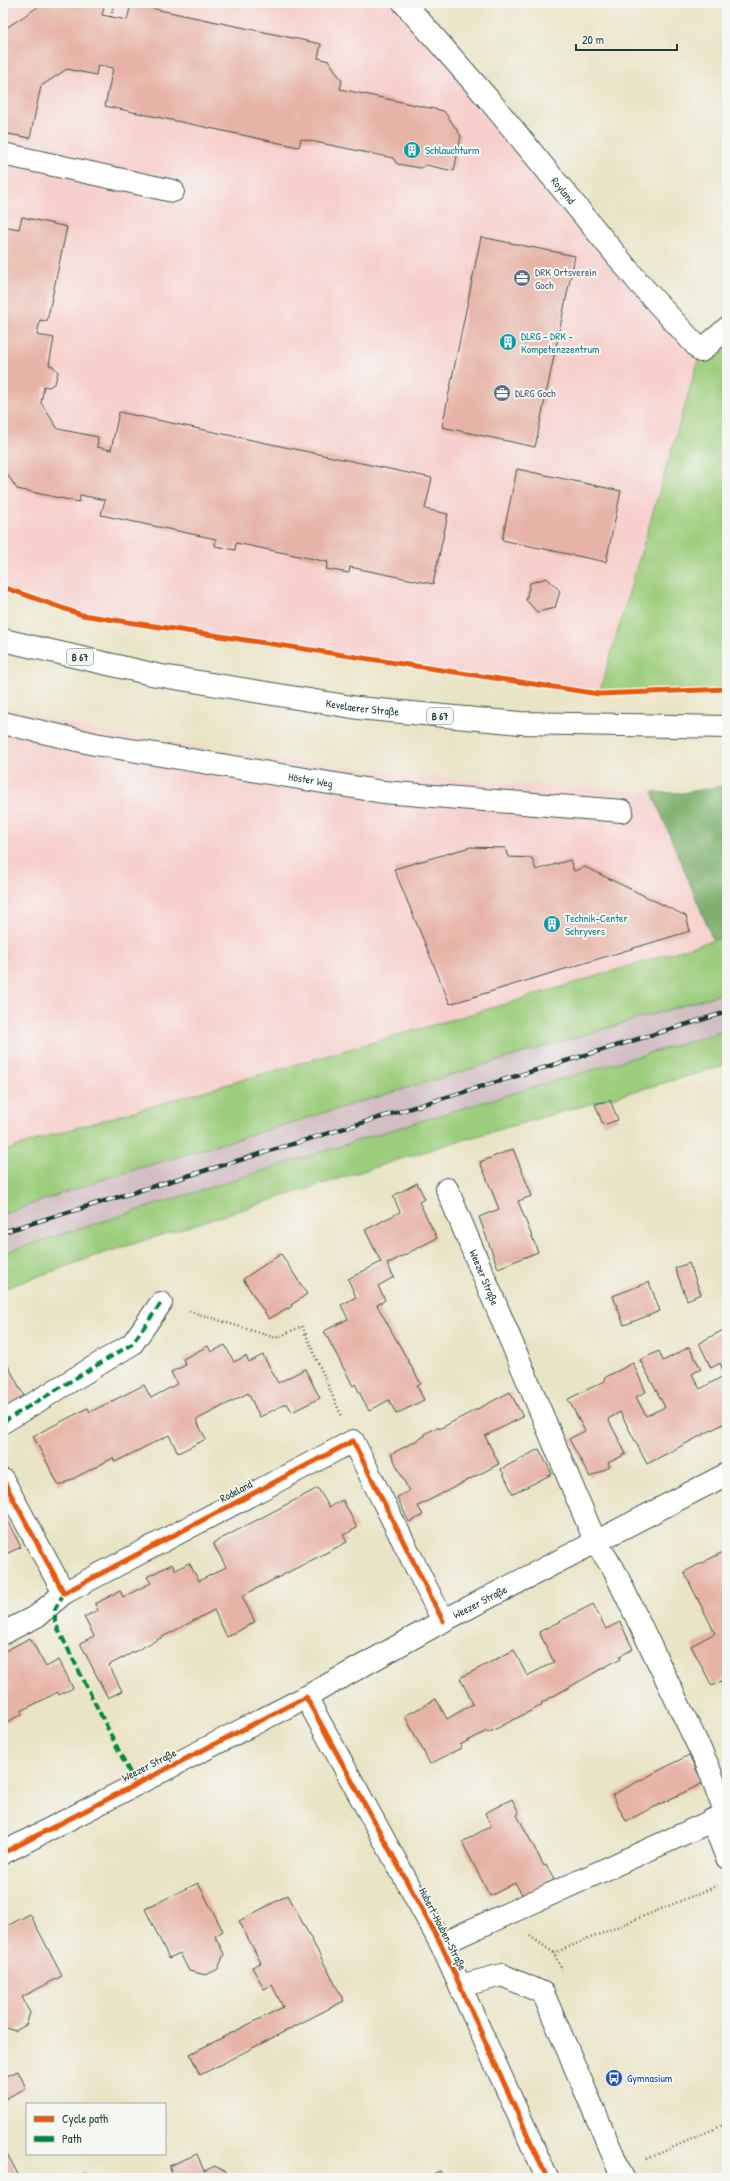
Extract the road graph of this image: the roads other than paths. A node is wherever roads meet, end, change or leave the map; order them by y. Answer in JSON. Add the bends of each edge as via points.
{"nodes":[{"id":1,"x":404,"y":3,"type":"edge"},
{"id":2,"x":3,"y":154,"type":"edge"},
{"id":3,"x":173,"y":191,"type":"dead end"},
{"id":4,"x":727,"y":328,"type":"edge"},
{"id":5,"x":3,"y":640,"type":"edge"},
{"id":6,"x":3,"y":723,"type":"edge"},
{"id":7,"x":727,"y":727,"type":"edge"},
{"id":8,"x":622,"y":811,"type":"dead end"},
{"id":9,"x":447,"y":1189,"type":"dead end"},
{"id":10,"x":161,"y":1303,"type":"road end"},
{"id":11,"x":3,"y":1422,"type":"edge"},
{"id":12,"x":727,"y":1474,"type":"edge"},
{"id":13,"x":3,"y":1480,"type":"edge"},
{"id":14,"x":596,"y":1543,"type":"junction"},
{"id":15,"x":64,"y":1593,"type":"junction"},
{"id":16,"x":443,"y":1621,"type":"junction"},
{"id":17,"x":3,"y":1633,"type":"edge"},
{"id":18,"x":306,"y":1697,"type":"junction"},
{"id":19,"x":722,"y":1816,"type":"edge"},
{"id":20,"x":3,"y":1853,"type":"edge"},
{"id":21,"x":727,"y":1858,"type":"edge"},
{"id":22,"x":441,"y":1944,"type":"junction"},
{"id":23,"x":460,"y":1986,"type":"junction"},
{"id":24,"x":547,"y":2178,"type":"edge"},
{"id":25,"x":623,"y":2178,"type":"edge"}],
"edges":[{"from":1,"to":4,"type":"street","name":"Royland","via":[[490,101],[639,283],[701,351]]},
{"from":2,"to":3,"type":"street"},
{"from":5,"to":7,"type":"street","name":"Kevelaerer Straße","number":"B 67","via":[[156,675],[358,708],[520,723]]},
{"from":6,"to":8,"type":"street","name":"Höster Weg","via":[[95,744],[383,792]]},
{"from":9,"to":14,"type":"street","name":"Weezer Straße"},
{"from":10,"to":11,"type":"street","via":[[132,1344]]},
{"from":12,"to":14,"type":"street","name":"Weezer Straße"},
{"from":13,"to":15,"type":"street"},
{"from":14,"to":16,"type":"street","name":"Weezer Straße"},
{"from":14,"to":19,"type":"street","via":[[613,1568],[708,1766]]},
{"from":15,"to":16,"type":"street","name":"Rodeland","via":[[353,1441]]},
{"from":15,"to":17,"type":"street","name":"Rodeland","via":[[37,1616]]},
{"from":16,"to":18,"type":"street","name":"Weezer Straße"},
{"from":18,"to":20,"type":"street","name":"Weezer Straße"},
{"from":18,"to":22,"type":"street","name":"Hubert-Houben-Straße"},
{"from":19,"to":21,"type":"street"},
{"from":19,"to":22,"type":"street"},
{"from":22,"to":23,"type":"street","name":"Hubert-Houben-Straße"},
{"from":23,"to":24,"type":"street","name":"Hubert-Houben-Straße"},
{"from":23,"to":25,"type":"street","via":[[502,1975],[543,1993]]}]}
